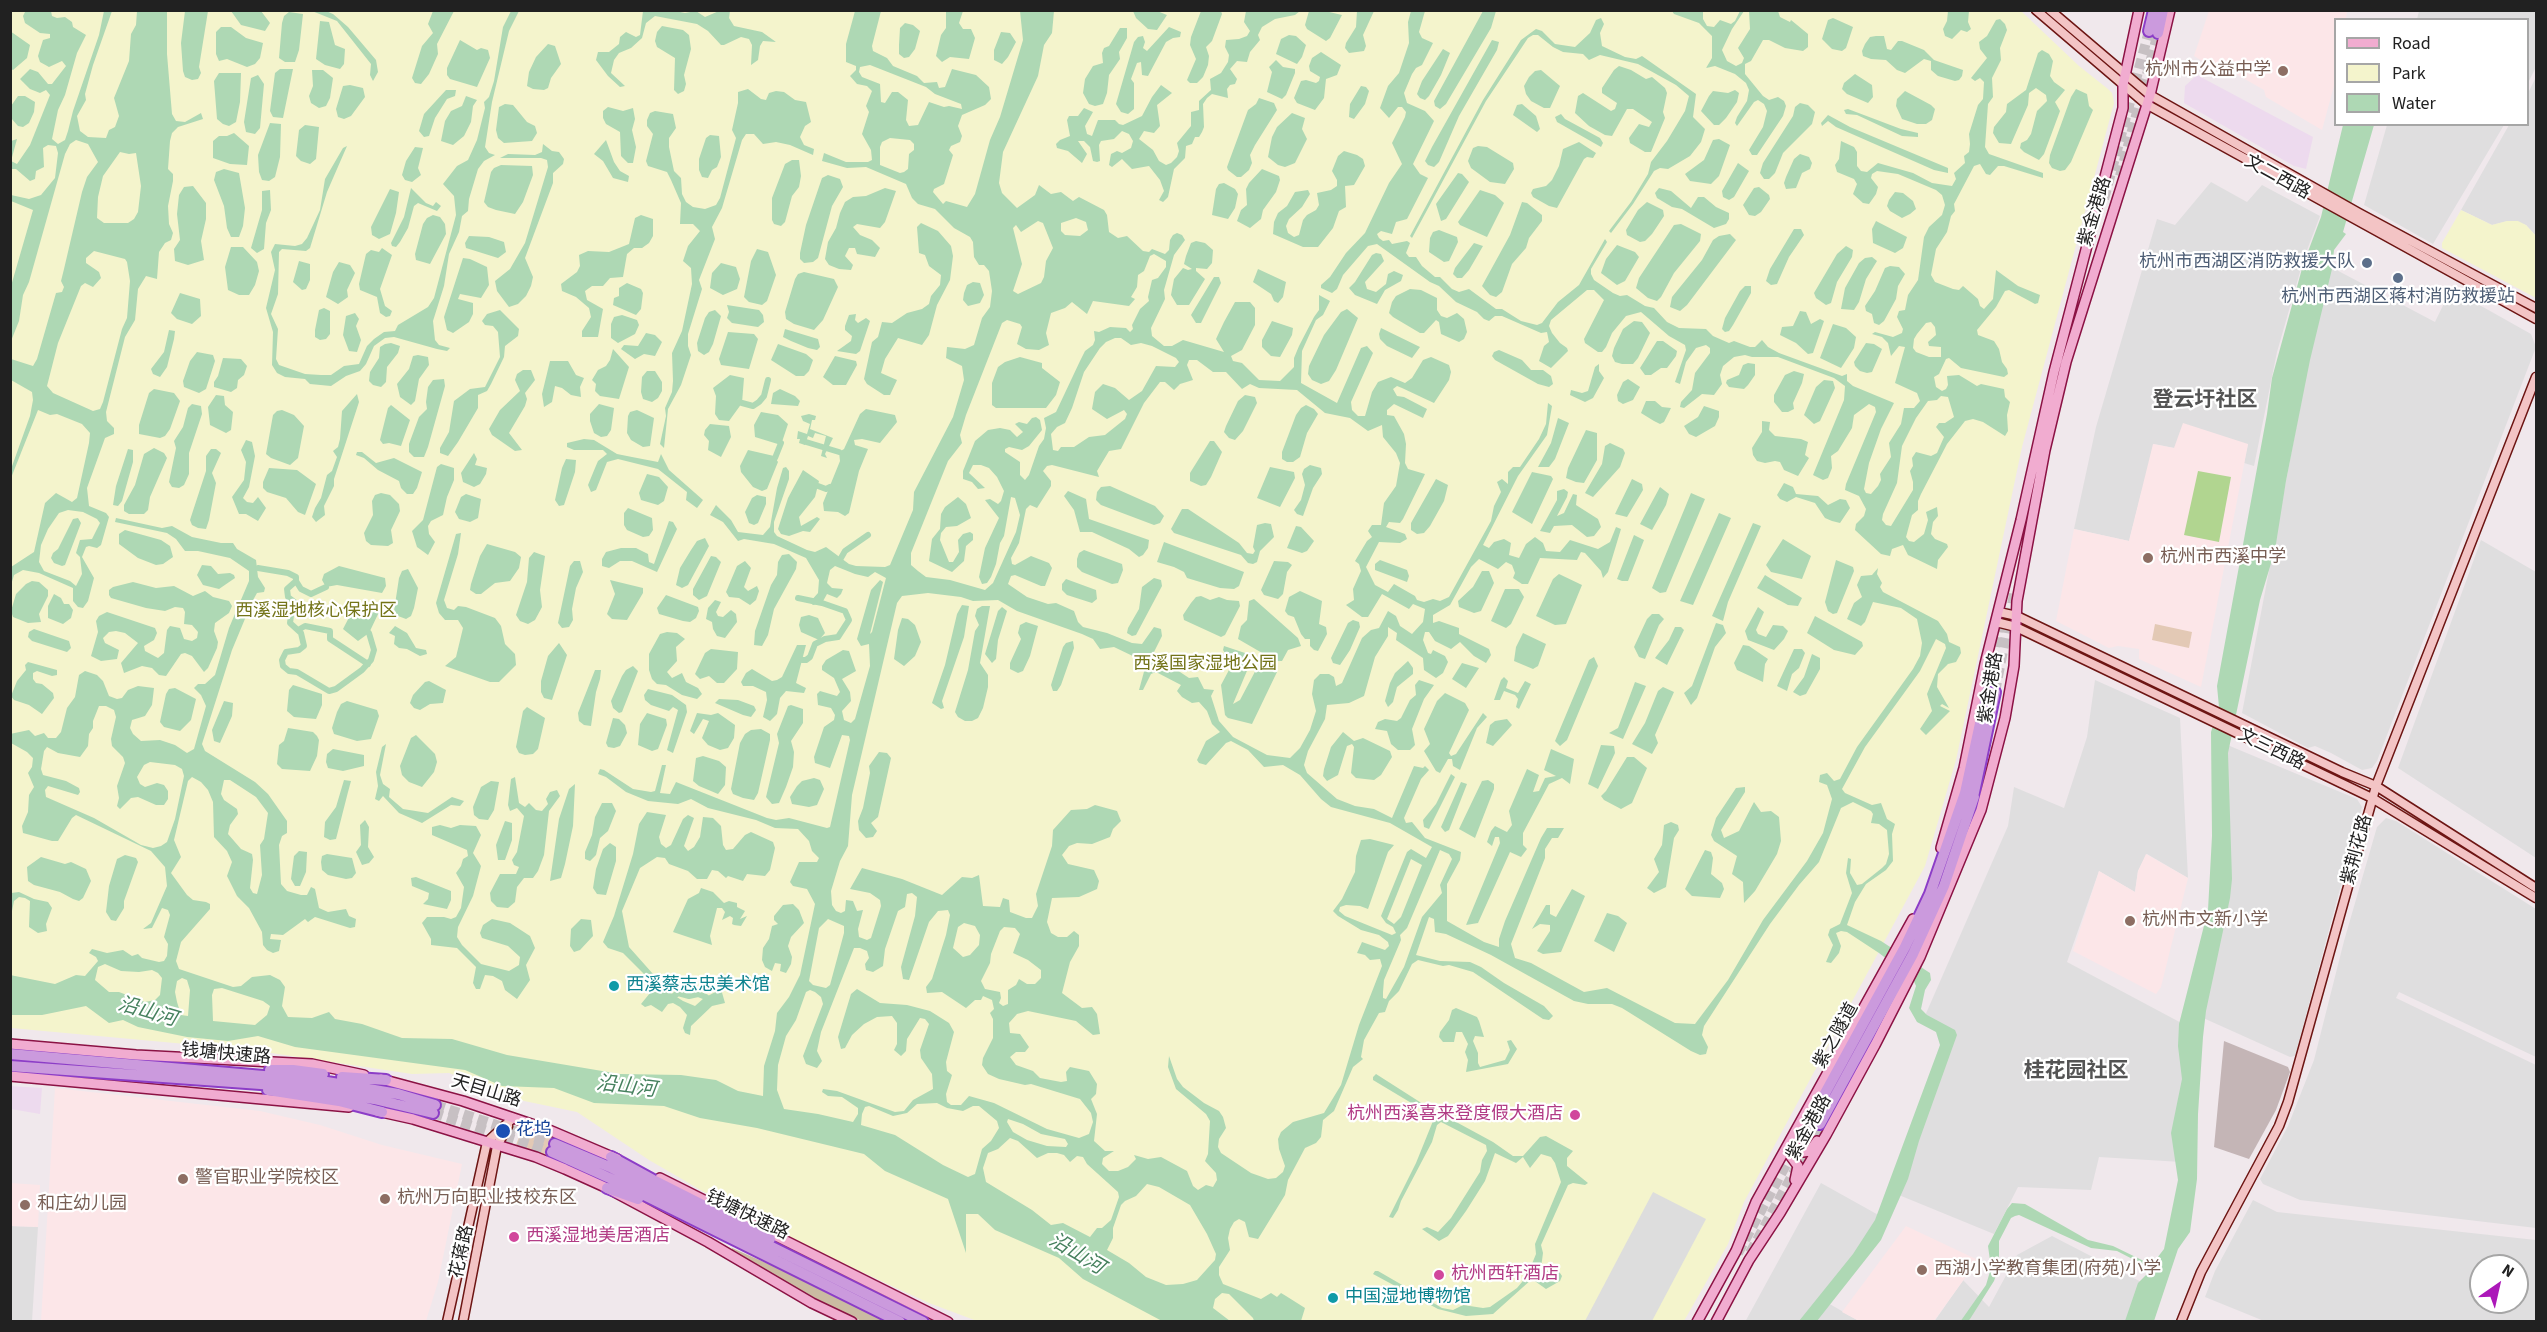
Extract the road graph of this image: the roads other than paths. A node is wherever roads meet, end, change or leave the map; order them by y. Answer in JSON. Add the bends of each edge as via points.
{"nodes":[{"id":1,"x":2036,"y":10,"type":"edge"},
{"id":2,"x":2050,"y":10,"type":"edge"},
{"id":3,"x":2139,"y":10,"type":"edge"},
{"id":4,"x":2154,"y":10,"type":"edge"},
{"id":5,"x":2163,"y":10,"type":"edge"},
{"id":6,"x":2170,"y":10,"type":"edge"},
{"id":7,"x":2124,"y":80,"type":"junction"},
{"id":8,"x":2148,"y":99,"type":"junction"},
{"id":9,"x":2359,"y":217,"type":"junction"},
{"id":10,"x":2536,"y":308,"type":"edge"},
{"id":11,"x":2536,"y":319,"type":"edge"},
{"id":12,"x":2536,"y":377,"type":"edge"},
{"id":13,"x":1999,"y":612,"type":"junction"},
{"id":14,"x":2017,"y":616,"type":"junction"},
{"id":15,"x":1996,"y":622,"type":"junction"},
{"id":16,"x":2016,"y":627,"type":"junction"},
{"id":17,"x":1991,"y":692,"type":"tunnel mouth"},
{"id":18,"x":2376,"y":786,"type":"junction"},
{"id":19,"x":1969,"y":795,"type":"junction"},
{"id":20,"x":2373,"y":798,"type":"junction"},
{"id":21,"x":1935,"y":870,"type":"junction"},
{"id":22,"x":1954,"y":878,"type":"junction"},
{"id":23,"x":2536,"y":888,"type":"edge"},
{"id":24,"x":2536,"y":898,"type":"edge"},
{"id":25,"x":1918,"y":908,"type":"joint"},
{"id":26,"x":1937,"y":918,"type":"joint"},
{"id":27,"x":1909,"y":951,"type":"junction"},
{"id":28,"x":1890,"y":967,"type":"junction"},
{"id":29,"x":1906,"y":976,"type":"junction"},
{"id":30,"x":10,"y":1044,"type":"edge"},
{"id":31,"x":1875,"y":1045,"type":"junction"},
{"id":32,"x":10,"y":1054,"type":"edge"},
{"id":33,"x":10,"y":1066,"type":"edge"},
{"id":34,"x":205,"y":1070,"type":"junction"},
{"id":35,"x":10,"y":1076,"type":"edge"},
{"id":36,"x":190,"y":1080,"type":"junction"},
{"id":37,"x":386,"y":1080,"type":"junction"},
{"id":38,"x":382,"y":1112,"type":"junction"},
{"id":39,"x":513,"y":1118,"type":"junction"},
{"id":40,"x":1794,"y":1136,"type":"junction"},
{"id":41,"x":487,"y":1142,"type":"junction"},
{"id":42,"x":497,"y":1146,"type":"junction"},
{"id":43,"x":1786,"y":1150,"type":"junction"},
{"id":44,"x":611,"y":1156,"type":"junction"},
{"id":45,"x":607,"y":1188,"type":"junction"},
{"id":46,"x":1766,"y":1235,"type":"junction"},
{"id":47,"x":805,"y":1274,"type":"junction"},
{"id":48,"x":835,"y":1277,"type":"junction"},
{"id":49,"x":447,"y":1322,"type":"edge"},
{"id":50,"x":463,"y":1322,"type":"edge"},
{"id":51,"x":852,"y":1322,"type":"edge"},
{"id":52,"x":900,"y":1322,"type":"edge"},
{"id":53,"x":923,"y":1322,"type":"edge"},
{"id":54,"x":948,"y":1322,"type":"edge"},
{"id":55,"x":1697,"y":1322,"type":"edge"},
{"id":56,"x":1716,"y":1322,"type":"edge"},
{"id":57,"x":2181,"y":1322,"type":"edge"}],
"edges":[{"from":1,"to":7,"type":"main road","name":"文二西路"},
{"from":2,"to":7,"type":"main road","name":"文二西路"},
{"from":3,"to":7,"type":"main road","name":"紫金港路"},
{"from":4,"to":5,"type":"highway","via":[[2153,32]]},
{"from":6,"to":8,"type":"main road","name":"紫金港路"},
{"from":7,"to":8,"type":"main road","name":"文二西路"},
{"from":7,"to":13,"type":"main road","name":"紫金港路","via":[[2123,108],[2054,372]]},
{"from":8,"to":9,"type":"main road","name":"文二西路","via":[[2322,191]]},
{"from":8,"to":9,"type":"main road","name":"文二西路","via":[[2320,202]]},
{"from":8,"to":14,"type":"main road","name":"紫金港路","via":[[2066,362],[2032,514]]},
{"from":9,"to":10,"type":"main road","name":"文二西路"},
{"from":9,"to":11,"type":"main road","name":"文二西路"},
{"from":12,"to":18,"type":"main road","name":"紫荆花路"},
{"from":13,"to":14,"type":"main road","name":"文三西路"},
{"from":13,"to":15,"type":"main road","name":"紫金港路"},
{"from":14,"to":16,"type":"main road","name":"紫金港路"},
{"from":14,"to":18,"type":"main road","name":"文三西路"},
{"from":15,"to":16,"type":"main road","name":"文三西路"},
{"from":15,"to":21,"type":"main road","name":"紫金港路","via":[[1964,768]]},
{"from":16,"to":20,"type":"main road","name":"文三西路"},
{"from":16,"to":22,"type":"main road","name":"紫金港路","via":[[2014,666],[1999,747],[1981,810]]},
{"from":17,"to":19,"type":"highway"},
{"from":18,"to":20,"type":"main road","name":"紫荆花路"},
{"from":18,"to":23,"type":"main road","name":"文三西路"},
{"from":19,"to":21,"type":"highway"},
{"from":19,"to":22,"type":"highway"},
{"from":19,"to":27,"type":"highway","name":"紫金港路","via":[[1944,886]]},
{"from":20,"to":24,"type":"main road","name":"文三西路"},
{"from":20,"to":57,"type":"main road","name":"紫荆花路","via":[[2288,1102],[2201,1272]]},
{"from":21,"to":25,"type":"main road","name":"紫金港路"},
{"from":22,"to":26,"type":"main road","name":"紫金港路"},
{"from":25,"to":27,"type":"highway"},
{"from":26,"to":27,"type":"highway"},
{"from":27,"to":28,"type":"highway","name":"紫之隧道"},
{"from":27,"to":29,"type":"highway","name":"紫金港路"},
{"from":28,"to":29,"type":"highway","name":"紫之隧道","via":[[1815,1121]]},
{"from":28,"to":40,"type":"main road","name":"紫金港路"},
{"from":29,"to":31,"type":"main road","name":"紫金港路"},
{"from":30,"to":37,"type":"main road","name":"天目山路","via":[[312,1064]]},
{"from":31,"to":40,"type":"main road","via":[[1812,1149],[1797,1149]]},
{"from":31,"to":46,"type":"main road","name":"紫金港路"},
{"from":32,"to":34,"type":"highway","name":"钱塘快速路"},
{"from":33,"to":36,"type":"highway","name":"钱塘快速路"},
{"from":34,"to":36,"type":"highway","name":"钱塘快速路","via":[[344,1084],[398,1094],[434,1109],[302,1088]]},
{"from":34,"to":37,"type":"highway","via":[[293,1070]]},
{"from":35,"to":38,"type":"main road"},
{"from":36,"to":38,"type":"highway","via":[[339,1101]]},
{"from":37,"to":39,"type":"main road","name":"天目山路"},
{"from":38,"to":41,"type":"main road"},
{"from":39,"to":41,"type":"main road"},
{"from":39,"to":42,"type":"main road","name":"花蒋路"},
{"from":39,"to":44,"type":"main road","name":"天目山路"},
{"from":40,"to":43,"type":"main road","name":"紫金港路"},
{"from":41,"to":42,"type":"main road"},
{"from":41,"to":49,"type":"main road","name":"花蒋路"},
{"from":42,"to":45,"type":"main road","via":[[536,1157]]},
{"from":42,"to":50,"type":"main road","name":"花蒋路"},
{"from":43,"to":46,"type":"main road","via":[[1798,1166],[1798,1173]]},
{"from":43,"to":55,"type":"main road","name":"紫金港路"},
{"from":44,"to":48,"type":"highway"},
{"from":44,"to":54,"type":"main road","name":"天目山路","via":[[696,1194]]},
{"from":45,"to":47,"type":"highway"},
{"from":45,"to":51,"type":"main road"},
{"from":46,"to":56,"type":"main road","name":"紫金港路"},
{"from":47,"to":48,"type":"highway","name":"钱塘快速路","via":[[553,1148],[612,1168]]},
{"from":47,"to":52,"type":"highway","name":"钱塘快速路"},
{"from":48,"to":53,"type":"highway","name":"钱塘快速路"}]}
